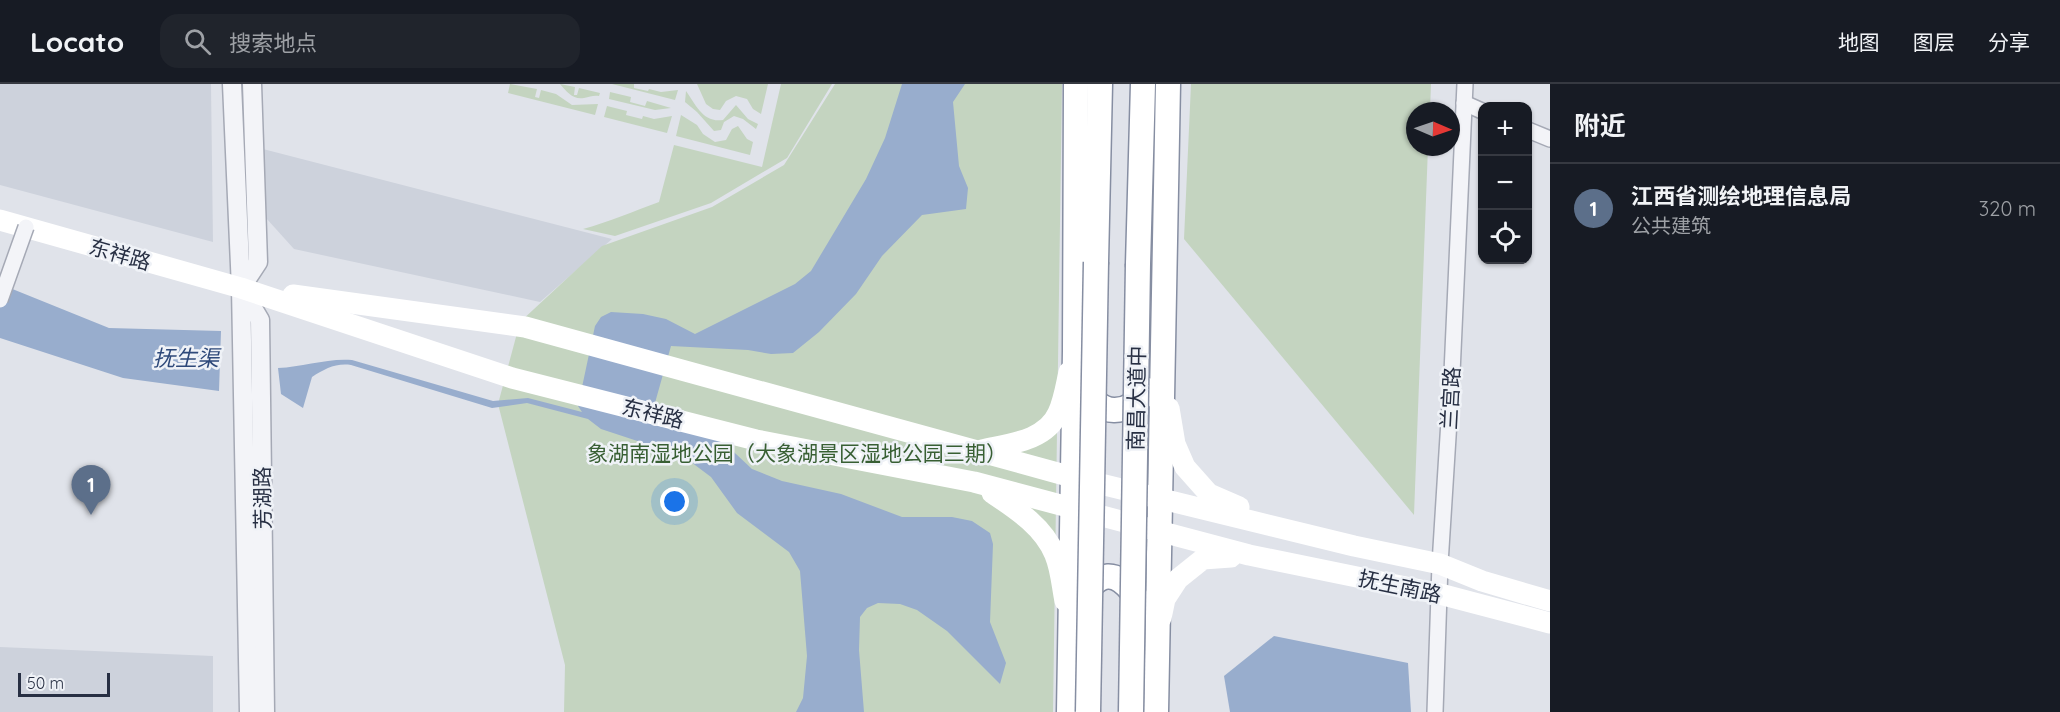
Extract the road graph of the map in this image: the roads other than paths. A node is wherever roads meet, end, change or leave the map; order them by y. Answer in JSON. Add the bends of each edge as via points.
{"nodes":[{"id":1,"x":231,"y":84,"type":"edge"},
{"id":2,"x":252,"y":84,"type":"edge"},
{"id":3,"x":1076,"y":84,"type":"edge"},
{"id":4,"x":1100,"y":84,"type":"edge"},
{"id":5,"x":1143,"y":84,"type":"edge"},
{"id":6,"x":1168,"y":84,"type":"edge"},
{"id":7,"x":1465,"y":84,"type":"edge"},
{"id":8,"x":1464,"y":103,"type":"junction"},
{"id":9,"x":1478,"y":109,"type":"edge"},
{"id":10,"x":1532,"y":132,"type":"edge"},
{"id":11,"x":1550,"y":139,"type":"edge"},
{"id":12,"x":0,"y":220,"type":"edge"},
{"id":13,"x":26,"y":227,"type":"junction"},
{"id":14,"x":241,"y":288,"type":"junction"},
{"id":15,"x":0,"y":300,"type":"edge"},
{"id":16,"x":1075,"y":351,"type":"junction"},
{"id":17,"x":1162,"y":368,"type":"junction"},
{"id":18,"x":976,"y":451,"type":"junction"},
{"id":19,"x":1072,"y":477,"type":"junction"},
{"id":20,"x":974,"y":482,"type":"junction"},
{"id":21,"x":1160,"y":498,"type":"junction"},
{"id":22,"x":1072,"y":509,"type":"junction"},
{"id":23,"x":1283,"y":528,"type":"junction"},
{"id":24,"x":1159,"y":531,"type":"junction"},
{"id":25,"x":1249,"y":555,"type":"junction"},
{"id":26,"x":1440,"y":564,"type":"junction"},
{"id":27,"x":1440,"y":594,"type":"junction"},
{"id":28,"x":1550,"y":601,"type":"edge"},
{"id":29,"x":1550,"y":623,"type":"edge"},
{"id":30,"x":1070,"y":625,"type":"junction"},
{"id":31,"x":1156,"y":638,"type":"junction"},
{"id":32,"x":249,"y":712,"type":"edge"},
{"id":33,"x":265,"y":712,"type":"edge"},
{"id":34,"x":1069,"y":712,"type":"edge"},
{"id":35,"x":1089,"y":712,"type":"edge"},
{"id":36,"x":1131,"y":712,"type":"edge"},
{"id":37,"x":1156,"y":712,"type":"edge"},
{"id":38,"x":1435,"y":712,"type":"edge"}],
"edges":[{"from":1,"to":14,"type":"street","name":"芳湖路"},
{"from":2,"to":14,"type":"street","via":[[258,262]]},
{"from":3,"to":16,"type":"highway"},
{"from":4,"to":35,"type":"highway","name":"南昌大道中","bridge":true},
{"from":5,"to":36,"type":"highway","name":"南昌大道中","bridge":true},
{"from":6,"to":17,"type":"highway"},
{"from":7,"to":8,"type":"street","name":"兰宫路"},
{"from":8,"to":9,"type":"street"},
{"from":8,"to":26,"type":"street","name":"兰宫路"},
{"from":10,"to":11,"type":"street"},
{"from":12,"to":13,"type":"main road","name":"东祥路"},
{"from":13,"to":14,"type":"main road","name":"东祥路"},
{"from":13,"to":15,"type":"street","bridge":true},
{"from":14,"to":18,"type":"main road","name":"东祥路","via":[[525,327]]},
{"from":14,"to":20,"type":"main road","name":"东祥路","via":[[512,378],[756,440]]},
{"from":14,"to":32,"type":"street","name":"芳湖路"},
{"from":14,"to":33,"type":"street","name":"芳湖路","via":[[260,320]]},
{"from":16,"to":17,"type":"highway","via":[[1089,393],[1100,407],[1114,411],[1125,409],[1146,393]]},
{"from":16,"to":18,"type":"main road","via":[[1058,414],[1044,431],[1022,441]]},
{"from":16,"to":19,"type":"highway"},
{"from":17,"to":21,"type":"highway"},
{"from":17,"to":23,"type":"main road","via":[[1174,444],[1185,467],[1209,494]]},
{"from":18,"to":19,"type":"main road","name":"东祥路"},
{"from":19,"to":21,"type":"main road","name":"东祥路"},
{"from":19,"to":22,"type":"highway"},
{"from":20,"to":22,"type":"main road","name":"东祥路"},
{"from":20,"to":30,"type":"main road","via":[[1021,512],[1037,528],[1055,555]]},
{"from":21,"to":23,"type":"main road","name":"东祥路"},
{"from":21,"to":24,"type":"highway"},
{"from":22,"to":24,"type":"main road","name":"东祥路"},
{"from":22,"to":30,"type":"highway"},
{"from":23,"to":26,"type":"main road","name":"抚生南路"},
{"from":24,"to":25,"type":"main road","name":"东祥路"},
{"from":24,"to":31,"type":"highway"},
{"from":25,"to":27,"type":"main road","name":"抚生南路"},
{"from":25,"to":31,"type":"main road","via":[[1203,558],[1178,579],[1165,599]]},
{"from":26,"to":27,"type":"street","name":"兰宫路"},
{"from":26,"to":28,"type":"main road","name":"抚生南路","via":[[1482,582]]},
{"from":27,"to":29,"type":"main road","name":"抚生南路"},
{"from":27,"to":38,"type":"street","name":"兰宫路"},
{"from":30,"to":31,"type":"highway","via":[[1083,593],[1107,575],[1118,578],[1135,594]]},
{"from":30,"to":34,"type":"highway"},
{"from":31,"to":37,"type":"highway"}]}
